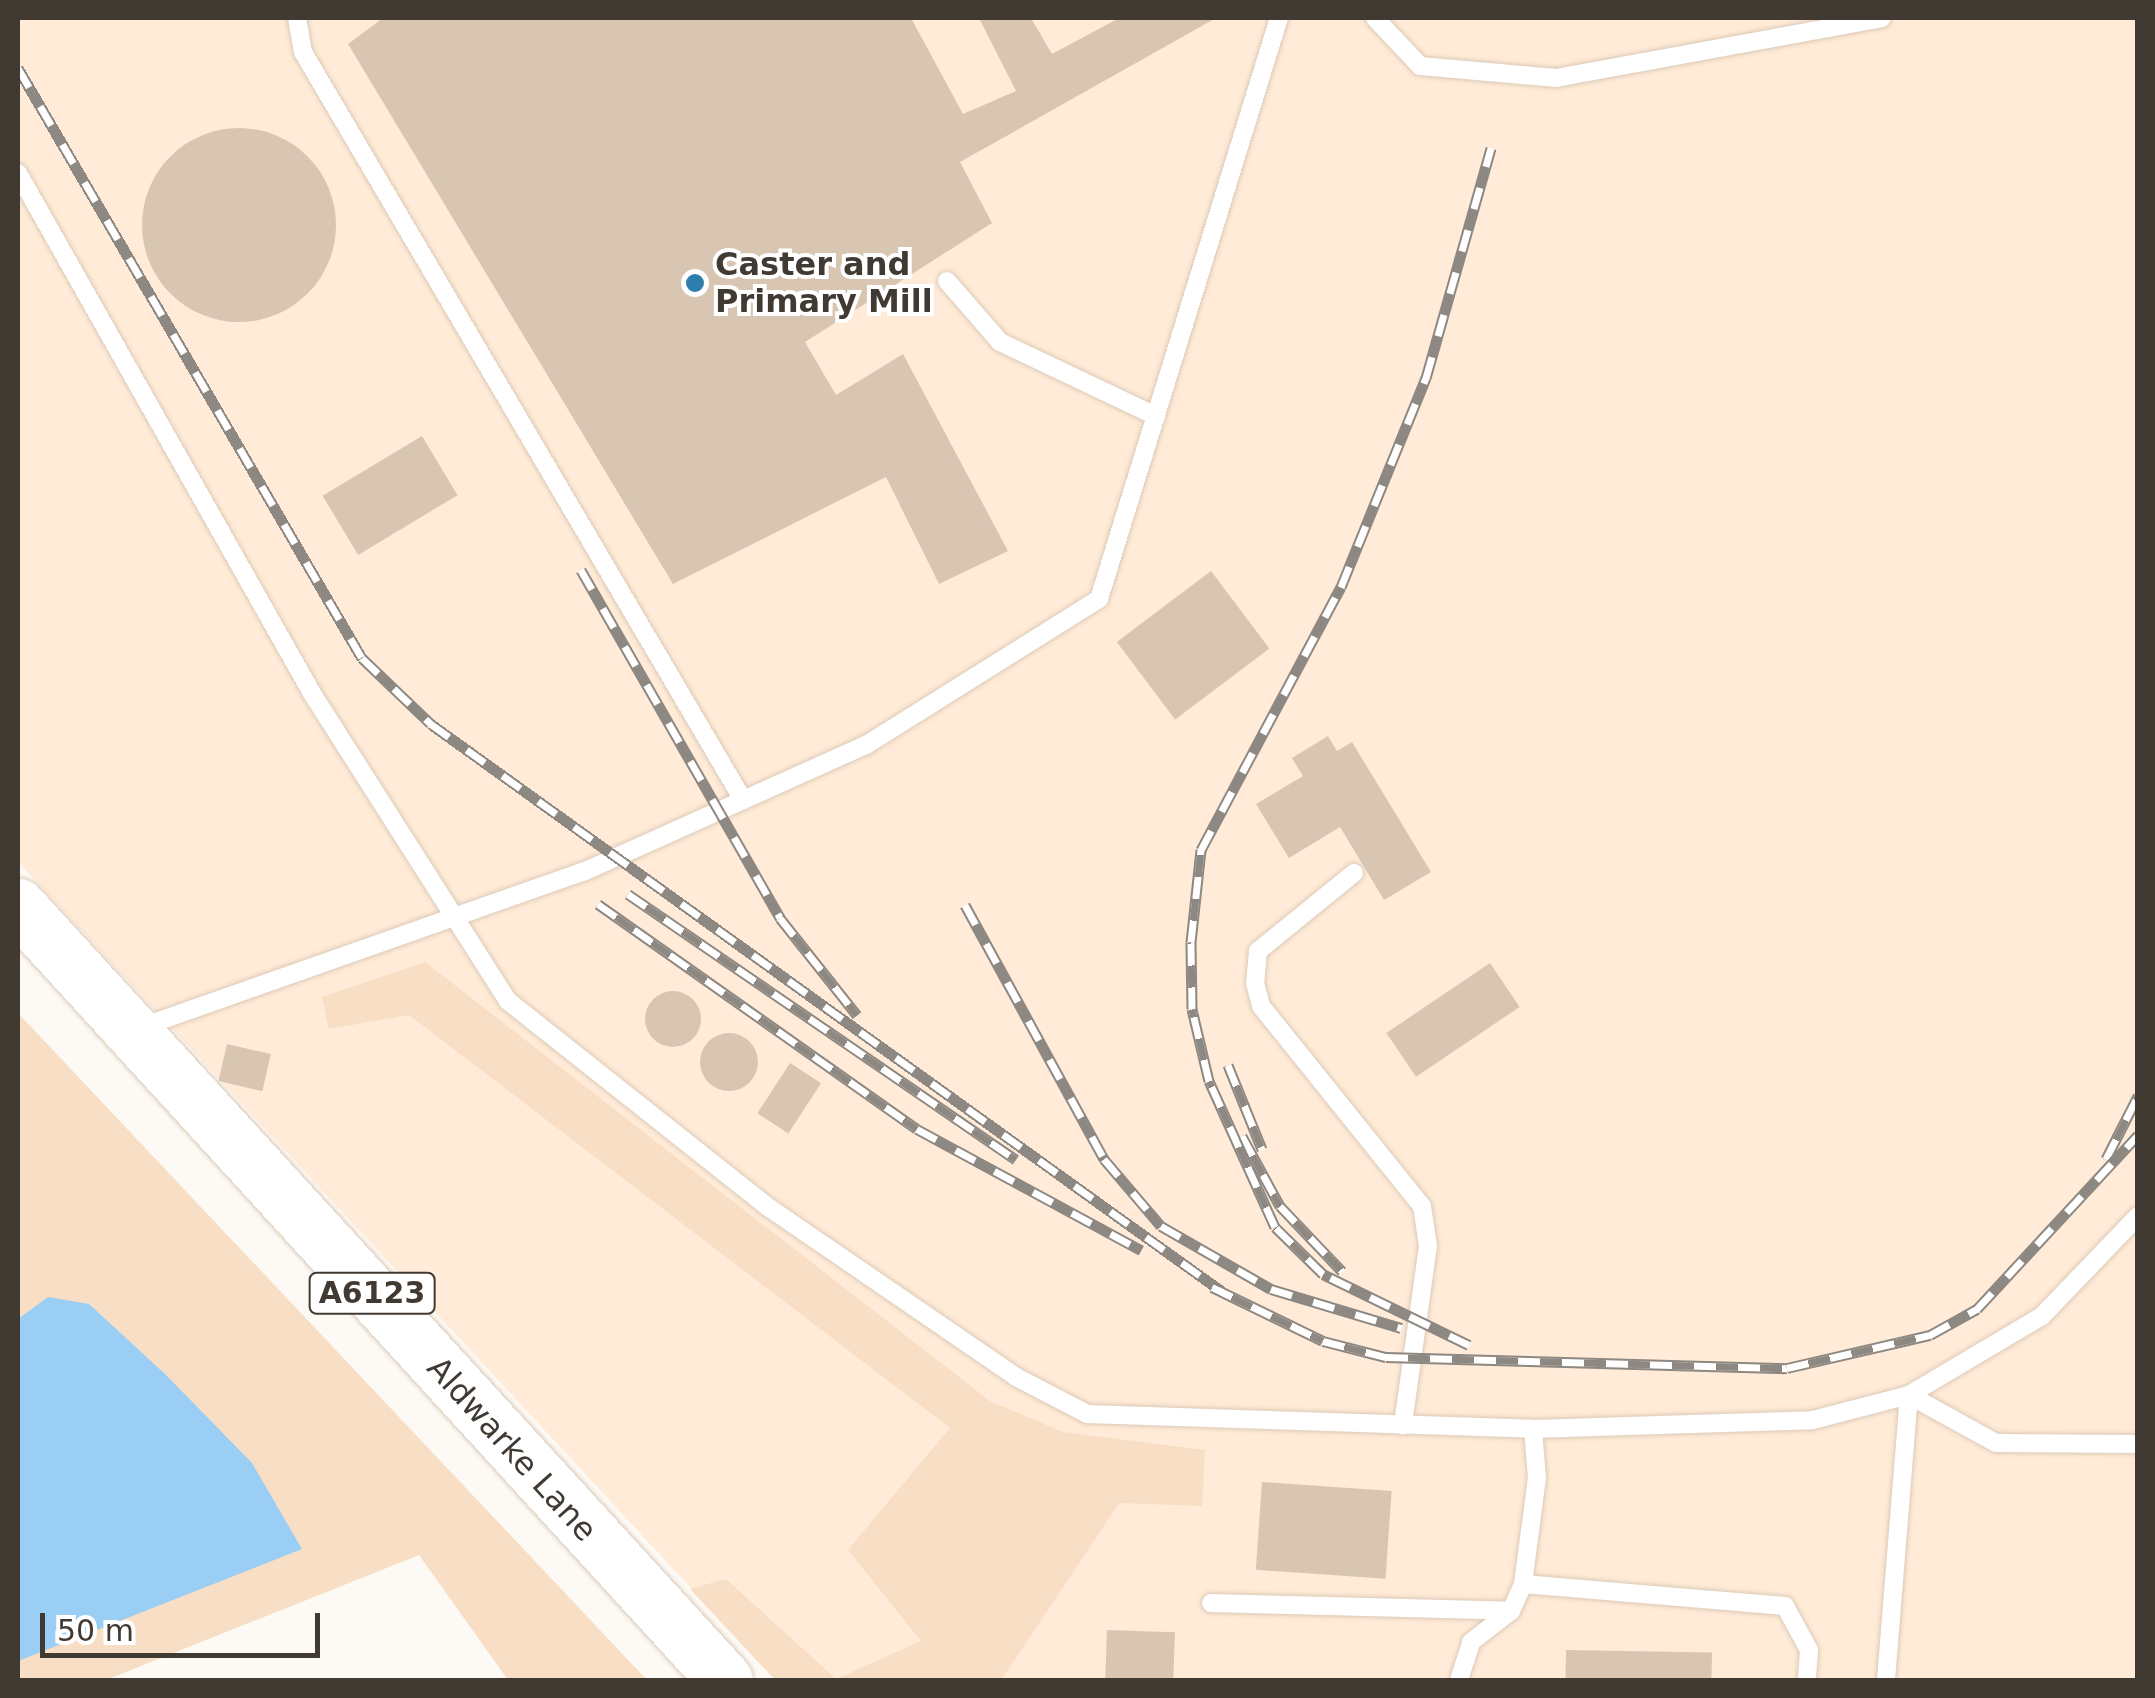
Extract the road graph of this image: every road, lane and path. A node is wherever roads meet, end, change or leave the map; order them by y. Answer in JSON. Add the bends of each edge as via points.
{"nodes":[{"id":1,"x":297,"y":18,"type":"edge"},
{"id":2,"x":1279,"y":18,"type":"edge"},
{"id":3,"x":1375,"y":18,"type":"edge"},
{"id":4,"x":1882,"y":18,"type":"edge"},
{"id":5,"x":18,"y":174,"type":"edge"},
{"id":6,"x":946,"y":281,"type":"dead end"},
{"id":7,"x":1156,"y":416,"type":"junction"},
{"id":8,"x":743,"y":800,"type":"junction"},
{"id":9,"x":1354,"y":873,"type":"dead end"},
{"id":10,"x":18,"y":906,"type":"edge"},
{"id":11,"x":452,"y":915,"type":"junction"},
{"id":12,"x":136,"y":1028,"type":"junction"},
{"id":13,"x":2138,"y":1216,"type":"edge"},
{"id":14,"x":1909,"y":1395,"type":"junction"},
{"id":15,"x":1403,"y":1425,"type":"junction"},
{"id":16,"x":1533,"y":1429,"type":"junction"},
{"id":17,"x":2138,"y":1444,"type":"edge"},
{"id":18,"x":1523,"y":1584,"type":"junction"},
{"id":19,"x":1210,"y":1603,"type":"dead end"},
{"id":20,"x":1511,"y":1611,"type":"junction"},
{"id":21,"x":725,"y":1680,"type":"edge"},
{"id":22,"x":1459,"y":1680,"type":"edge"},
{"id":23,"x":1807,"y":1680,"type":"edge"},
{"id":24,"x":1886,"y":1680,"type":"edge"}],
"edges":[{"from":1,"to":8,"type":"lane","via":[[303,52]]},
{"from":2,"to":7,"type":"lane"},
{"from":3,"to":4,"type":"lane","via":[[1420,66],[1556,78]]},
{"from":5,"to":11,"type":"lane","via":[[313,695]]},
{"from":6,"to":7,"type":"lane","via":[[1000,342]]},
{"from":7,"to":8,"type":"lane","via":[[1099,599],[866,745]]},
{"from":8,"to":11,"type":"lane","via":[[583,872]]},
{"from":9,"to":15,"type":"lane","via":[[1258,951],[1255,982],[1261,1006],[1422,1206],[1428,1246]]},
{"from":10,"to":12,"type":"main road","name":"Aldwarke Lane","number":"A6123"},
{"from":11,"to":12,"type":"lane"},
{"from":11,"to":15,"type":"lane","via":[[508,1001],[768,1207],[1016,1377],[1087,1414]]},
{"from":12,"to":21,"type":"main road","name":"Aldwarke Lane","number":"A6123"},
{"from":13,"to":14,"type":"lane","via":[[2042,1316]]},
{"from":14,"to":16,"type":"lane","via":[[1813,1420]]},
{"from":14,"to":17,"type":"lane","via":[[1996,1443]]},
{"from":14,"to":24,"type":"lane"},
{"from":15,"to":16,"type":"lane"},
{"from":16,"to":18,"type":"lane","via":[[1538,1478]]},
{"from":18,"to":20,"type":"lane"},
{"from":18,"to":23,"type":"lane","via":[[1785,1606],[1809,1650]]},
{"from":19,"to":20,"type":"lane"},
{"from":20,"to":22,"type":"lane","via":[[1471,1642]]}]}
